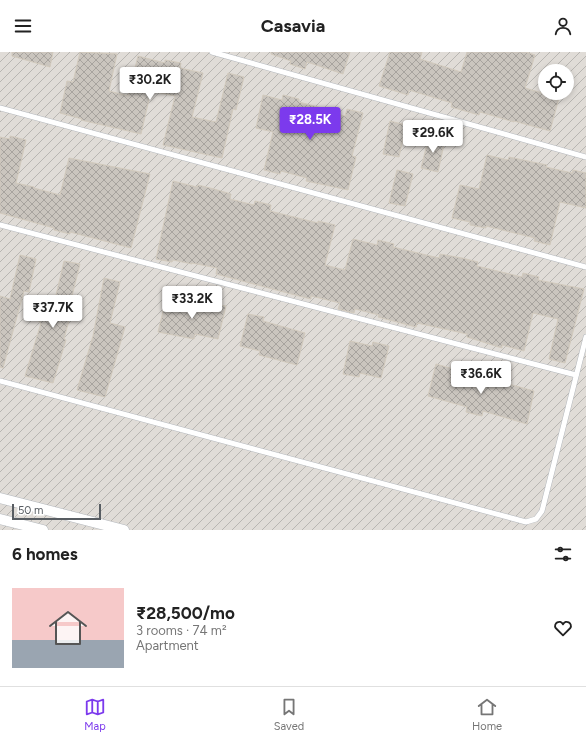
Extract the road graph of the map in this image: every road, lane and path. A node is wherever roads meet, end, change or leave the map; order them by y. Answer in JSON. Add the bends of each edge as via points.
{"nodes":[{"id":1,"x":212,"y":52,"type":"edge"},
{"id":2,"x":0,"y":108,"type":"edge"},
{"id":3,"x":586,"y":157,"type":"edge"},
{"id":4,"x":0,"y":225,"type":"edge"},
{"id":5,"x":586,"y":267,"type":"edge"},
{"id":6,"x":586,"y":337,"type":"edge"},
{"id":7,"x":576,"y":375,"type":"junction"},
{"id":8,"x":0,"y":381,"type":"edge"},
{"id":9,"x":0,"y":498,"type":"edge"},
{"id":10,"x":0,"y":519,"type":"edge"},
{"id":11,"x":43,"y":530,"type":"edge"},
{"id":12,"x":124,"y":530,"type":"edge"}],
"edges":[{"from":1,"to":3,"type":"lane"},
{"from":2,"to":5,"type":"lane"},
{"from":4,"to":7,"type":"lane"},
{"from":6,"to":7,"type":"lane"},
{"from":7,"to":8,"type":"lane","via":[[542,511],[536,519],[526,522]]},
{"from":9,"to":12,"type":"street"},
{"from":10,"to":11,"type":"street"}]}
